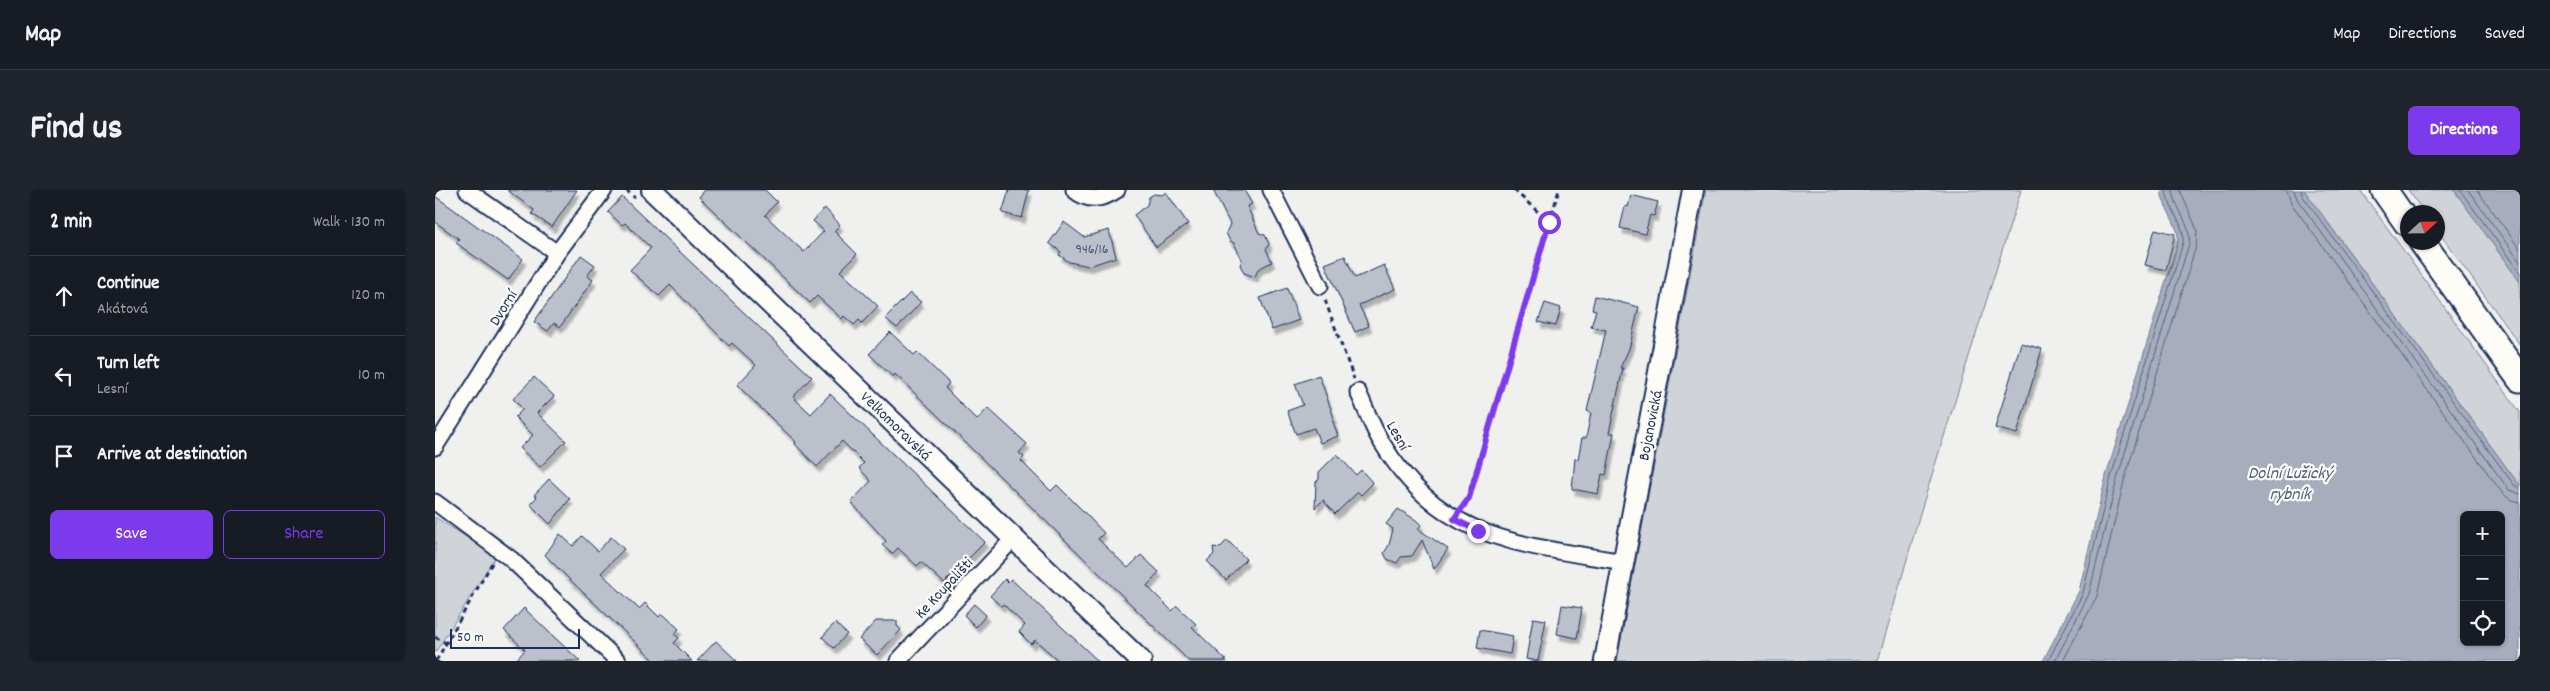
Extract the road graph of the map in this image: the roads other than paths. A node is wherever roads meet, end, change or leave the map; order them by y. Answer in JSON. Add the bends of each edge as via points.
{"nodes":[{"id":1,"x":467,"y":190,"type":"edge"},
{"id":2,"x":603,"y":190,"type":"edge"},
{"id":3,"x":652,"y":190,"type":"edge"},
{"id":4,"x":1074,"y":190,"type":"edge"},
{"id":5,"x":1117,"y":190,"type":"edge"},
{"id":6,"x":1271,"y":190,"type":"edge"},
{"id":7,"x":1693,"y":190,"type":"edge"},
{"id":8,"x":2384,"y":190,"type":"edge"},
{"id":9,"x":2400,"y":213,"type":"edge"},
{"id":10,"x":2428,"y":250,"type":"edge"},
{"id":11,"x":557,"y":253,"type":"junction"},
{"id":12,"x":1320,"y":286,"type":"road end"},
{"id":13,"x":2520,"y":379,"type":"edge"},
{"id":14,"x":1358,"y":392,"type":"road end"},
{"id":15,"x":435,"y":447,"type":"edge"},
{"id":16,"x":435,"y":502,"type":"edge"},
{"id":17,"x":1014,"y":538,"type":"junction"},
{"id":18,"x":1623,"y":562,"type":"junction"},
{"id":19,"x":618,"y":661,"type":"edge"},
{"id":20,"x":898,"y":661,"type":"edge"},
{"id":21,"x":1141,"y":661,"type":"edge"},
{"id":22,"x":1605,"y":661,"type":"edge"}],
"edges":[{"from":1,"to":11,"type":"street"},
{"from":2,"to":11,"type":"street","name":"Dvorní"},
{"from":3,"to":17,"type":"street","name":"Velkomoravská"},
{"from":4,"to":5,"type":"street","via":[[1085,198],[1096,199]]},
{"from":6,"to":12,"type":"street"},
{"from":7,"to":18,"type":"street","name":"Bojanovická"},
{"from":8,"to":9,"type":"main road"},
{"from":10,"to":13,"type":"main road"},
{"from":11,"to":15,"type":"street","name":"Dvorní"},
{"from":14,"to":18,"type":"street","name":"Lesní","via":[[1380,442],[1394,463],[1433,503],[1454,519],[1478,531],[1517,543]]},
{"from":16,"to":19,"type":"street","via":[[500,550]]},
{"from":17,"to":20,"type":"street","name":"Ke Koupališti"},
{"from":17,"to":21,"type":"street","name":"Velkomoravská"},
{"from":18,"to":22,"type":"street","name":"Bojanovická"}]}
